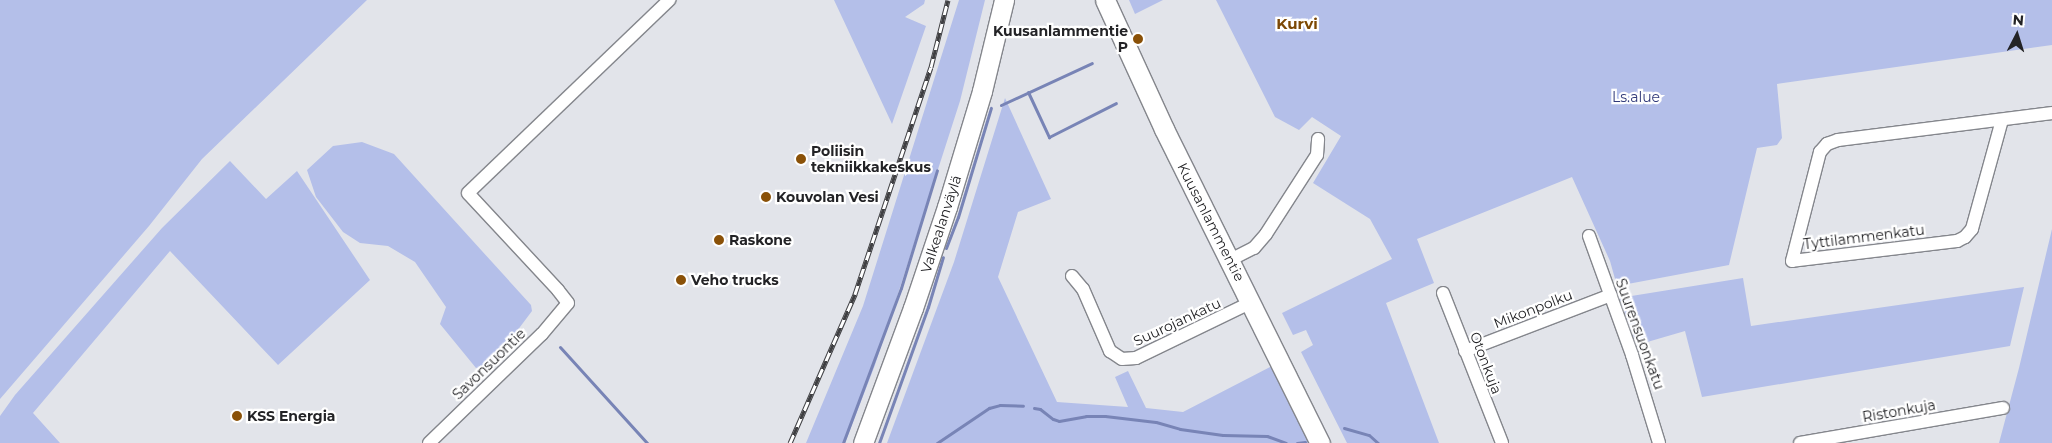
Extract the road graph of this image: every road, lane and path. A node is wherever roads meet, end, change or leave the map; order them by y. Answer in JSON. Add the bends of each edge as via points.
{"nodes":[{"id":1,"x":669,"y":0,"type":"edge"},
{"id":2,"x":1004,"y":0,"type":"edge"},
{"id":3,"x":1105,"y":0,"type":"edge"},
{"id":4,"x":2052,"y":114,"type":"edge"},
{"id":5,"x":2002,"y":120,"type":"junction"},
{"id":6,"x":1318,"y":139,"type":"dead end"},
{"id":7,"x":1589,"y":236,"type":"dead end"},
{"id":8,"x":1230,"y":260,"type":"junction"},
{"id":9,"x":1072,"y":276,"type":"dead end"},
{"id":10,"x":1443,"y":293,"type":"dead end"},
{"id":11,"x":1611,"y":295,"type":"junction"},
{"id":12,"x":1252,"y":302,"type":"junction"},
{"id":13,"x":1465,"y":351,"type":"junction"},
{"id":14,"x":2003,"y":408,"type":"dead end"},
{"id":15,"x":429,"y":443,"type":"edge"},
{"id":16,"x":863,"y":443,"type":"edge"},
{"id":17,"x":1320,"y":443,"type":"edge"},
{"id":18,"x":1502,"y":443,"type":"edge"},
{"id":19,"x":1659,"y":443,"type":"edge"},
{"id":20,"x":1800,"y":443,"type":"edge"}],
"edges":[{"from":1,"to":15,"type":"street","name":"Savonsuontie","via":[[468,193],[568,303],[542,334]]},
{"from":2,"to":16,"type":"street","name":"Valkealanväylä","via":[[982,91],[950,198]]},
{"from":3,"to":8,"type":"street","name":"Kuusanlammentie","via":[[1164,129]]},
{"from":4,"to":5,"type":"street","name":"Tyttilammenkatu"},
{"from":5,"to":5,"type":"street","name":"Tyttilammenkatu","via":[[1827,144],[1820,152],[1792,260],[1957,241],[1965,237],[1972,228]]},
{"from":6,"to":8,"type":"street","via":[[1317,155],[1266,234],[1254,248]]},
{"from":7,"to":11,"type":"street","name":"Suurensuonkatu"},
{"from":8,"to":12,"type":"street","name":"Kuusanlammentie"},
{"from":9,"to":12,"type":"street","name":"Suurojankatu","via":[[1083,289],[1110,351],[1122,359],[1136,358]]},
{"from":10,"to":13,"type":"street","name":"Otonkuja"},
{"from":11,"to":13,"type":"street","name":"Mikonpolku"},
{"from":11,"to":19,"type":"street","name":"Suurensuonkatu","via":[[1651,408]]},
{"from":12,"to":17,"type":"street","name":"Kuusanlammentie"},
{"from":13,"to":18,"type":"street","name":"Otonkuja"},
{"from":14,"to":20,"type":"street","name":"Ristonkuja"}]}
